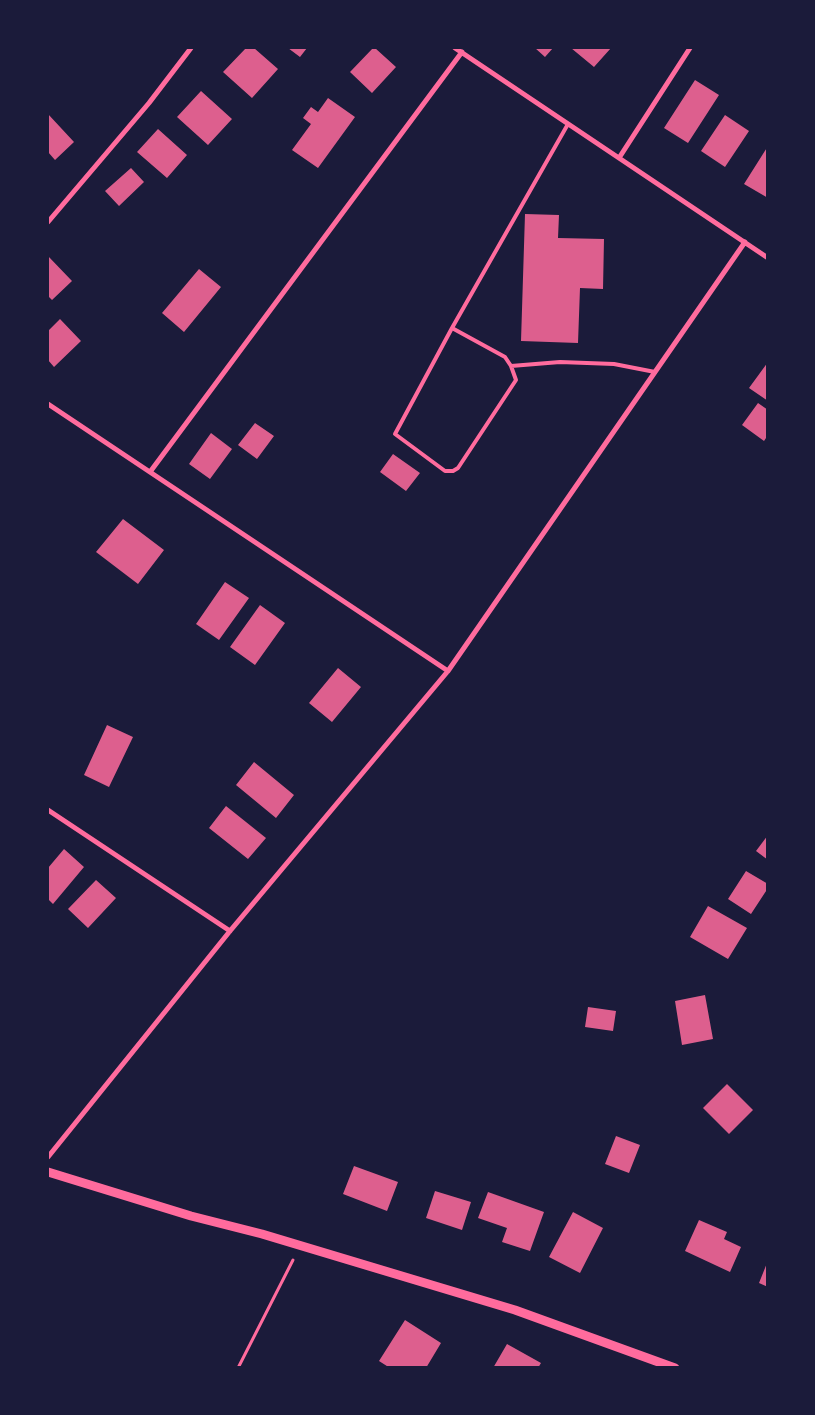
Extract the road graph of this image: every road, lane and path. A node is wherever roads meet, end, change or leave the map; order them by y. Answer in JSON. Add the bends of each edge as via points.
{"nodes":[{"id":1,"x":191,"y":48,"type":"edge"},
{"id":2,"x":455,"y":48,"type":"edge"},
{"id":3,"x":690,"y":48,"type":"edge"},
{"id":4,"x":462,"y":52,"type":"junction"},
{"id":5,"x":568,"y":124,"type":"junction"},
{"id":6,"x":618,"y":158,"type":"junction"},
{"id":7,"x":48,"y":222,"type":"edge"},
{"id":8,"x":745,"y":242,"type":"junction"},
{"id":9,"x":768,"y":258,"type":"edge"},
{"id":10,"x":452,"y":328,"type":"junction"},
{"id":11,"x":511,"y":366,"type":"junction"},
{"id":12,"x":655,"y":372,"type":"junction"},
{"id":13,"x":48,"y":404,"type":"edge"},
{"id":14,"x":150,"y":472,"type":"junction"},
{"id":15,"x":448,"y":671,"type":"junction"},
{"id":16,"x":48,"y":810,"type":"edge"},
{"id":17,"x":230,"y":931,"type":"junction"},
{"id":18,"x":48,"y":1157,"type":"edge"},
{"id":19,"x":48,"y":1172,"type":"edge"},
{"id":20,"x":300,"y":1246,"type":"junction"},
{"id":21,"x":238,"y":1368,"type":"edge"},
{"id":22,"x":675,"y":1368,"type":"edge"}],
"edges":[{"from":1,"to":7,"type":"street"},
{"from":2,"to":4,"type":"street"},
{"from":3,"to":6,"type":"street"},
{"from":4,"to":5,"type":"street"},
{"from":4,"to":14,"type":"street"},
{"from":5,"to":6,"type":"street"},
{"from":5,"to":10,"type":"lane"},
{"from":6,"to":8,"type":"street"},
{"from":8,"to":9,"type":"street"},
{"from":8,"to":12,"type":"street"},
{"from":10,"to":11,"type":"lane","via":[[506,357]]},
{"from":10,"to":11,"type":"lane","via":[[395,434],[445,471],[452,472],[458,468],[516,380]]},
{"from":11,"to":12,"type":"lane","via":[[560,362],[614,364]]},
{"from":12,"to":15,"type":"street"},
{"from":13,"to":14,"type":"street"},
{"from":14,"to":15,"type":"street"},
{"from":15,"to":17,"type":"street"},
{"from":16,"to":17,"type":"street"},
{"from":17,"to":18,"type":"street"},
{"from":19,"to":20,"type":"street"},
{"from":20,"to":21,"type":"path"},
{"from":20,"to":22,"type":"street","via":[[515,1310]]}]}
